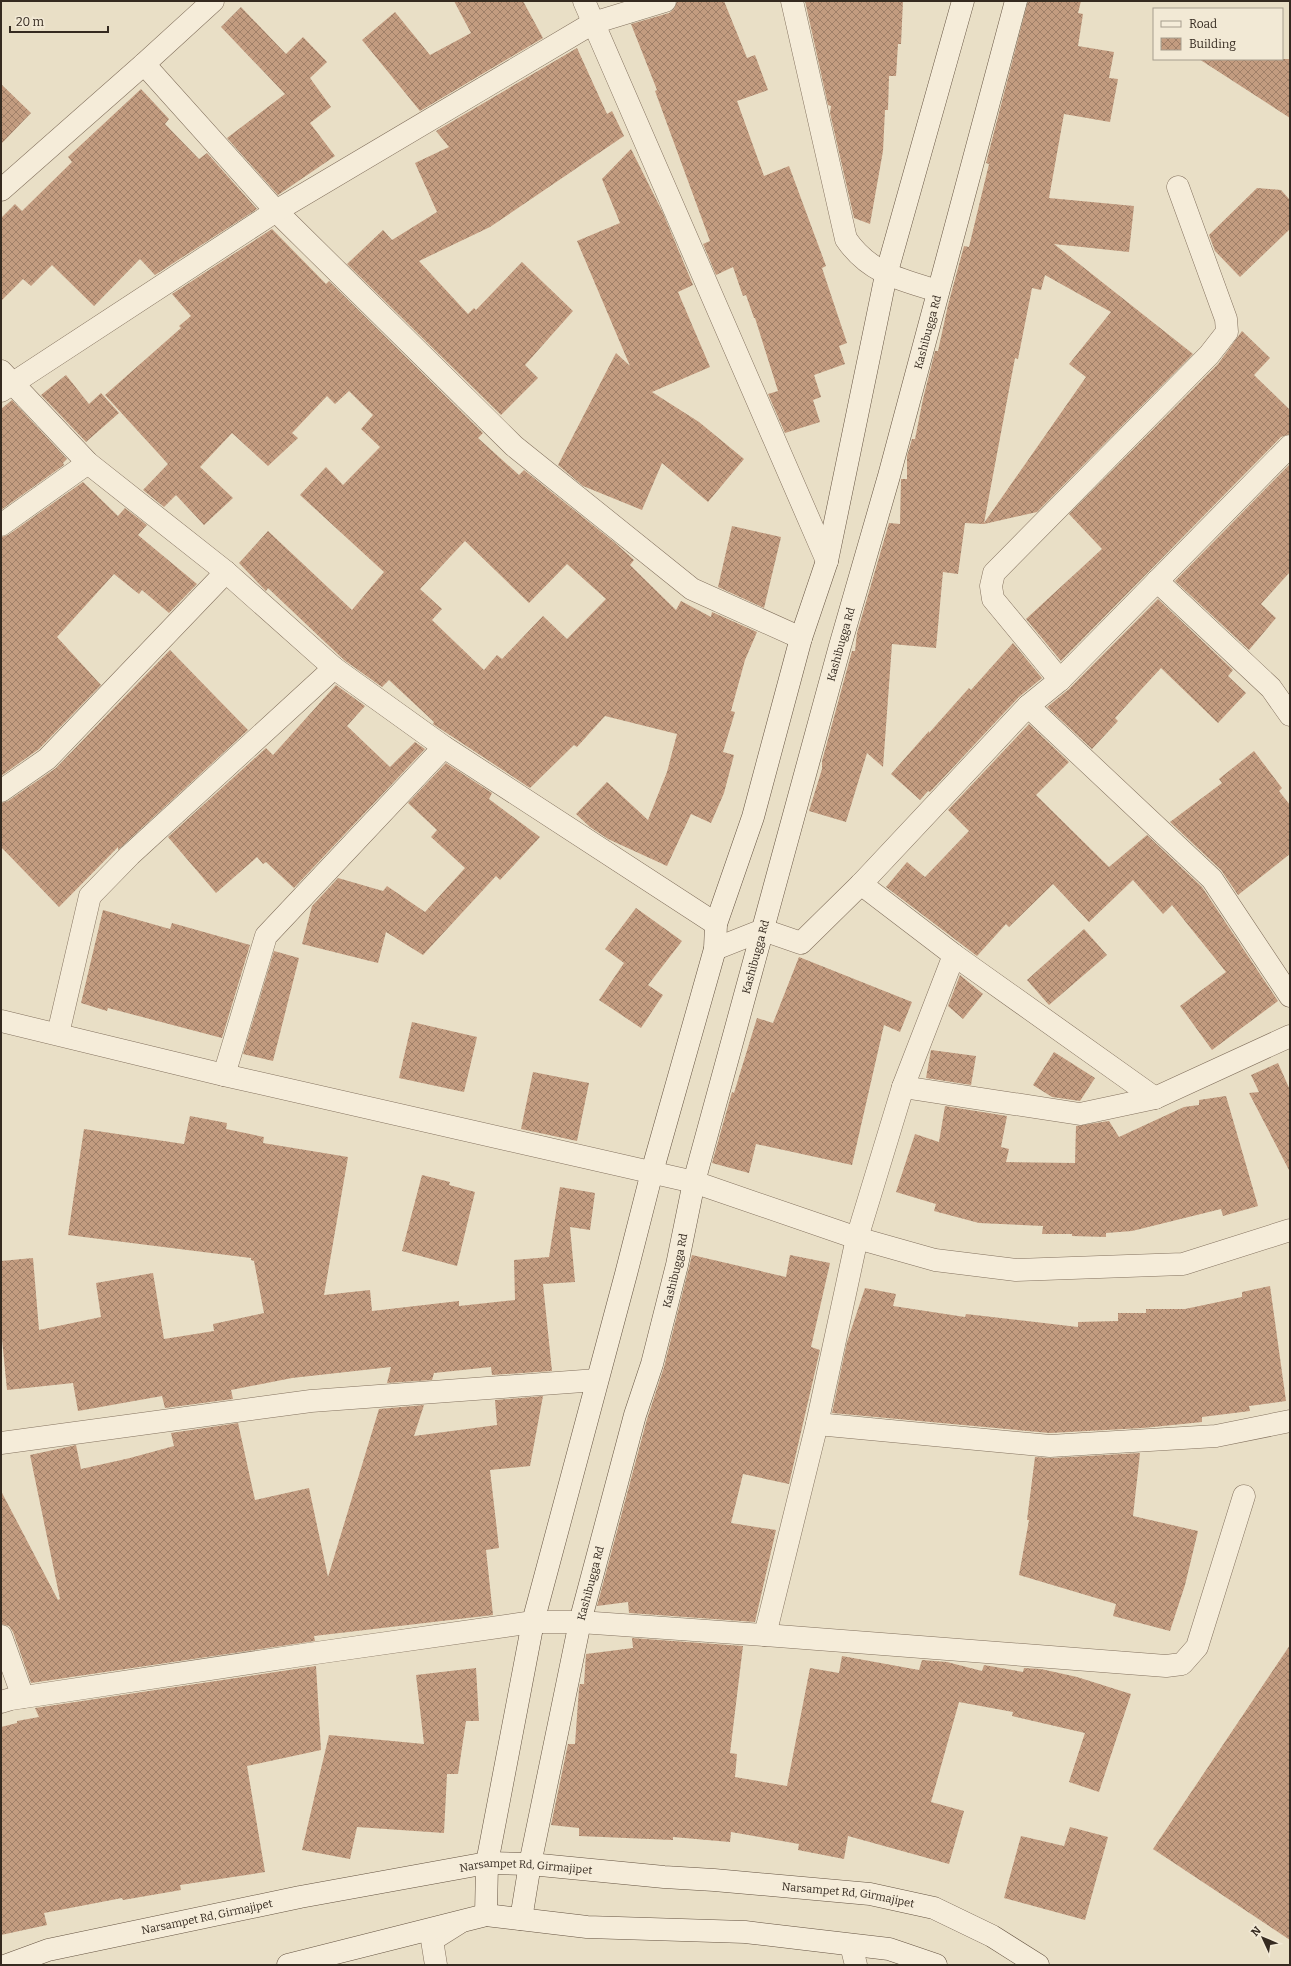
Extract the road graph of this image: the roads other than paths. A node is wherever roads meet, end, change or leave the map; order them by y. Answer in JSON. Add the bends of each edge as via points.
{"nodes":[{"id":1,"x":212,"y":1,"type":"edge"},
{"id":2,"x":584,"y":1,"type":"edge"},
{"id":3,"x":664,"y":1,"type":"edge"},
{"id":4,"x":792,"y":1,"type":"edge"},
{"id":5,"x":963,"y":1,"type":"edge"},
{"id":6,"x":1016,"y":1,"type":"edge"},
{"id":7,"x":593,"y":23,"type":"junction"},
{"id":8,"x":144,"y":64,"type":"junction"},
{"id":9,"x":1178,"y":187,"type":"dead end"},
{"id":10,"x":1,"y":190,"type":"edge"},
{"id":11,"x":276,"y":211,"type":"junction"},
{"id":12,"x":886,"y":275,"type":"junction"},
{"id":13,"x":938,"y":291,"type":"junction"},
{"id":14,"x":5,"y":381,"type":"edge"},
{"id":15,"x":1290,"y":446,"type":"edge"},
{"id":16,"x":88,"y":463,"type":"junction"},
{"id":17,"x":1,"y":525,"type":"edge"},
{"id":18,"x":826,"y":561,"type":"junction"},
{"id":19,"x":226,"y":572,"type":"junction"},
{"id":20,"x":1158,"y":581,"type":"junction"},
{"id":21,"x":801,"y":638,"type":"junction"},
{"id":22,"x":334,"y":668,"type":"junction"},
{"id":23,"x":1060,"y":680,"type":"junction"},
{"id":24,"x":1028,"y":706,"type":"junction"},
{"id":25,"x":1290,"y":715,"type":"edge"},
{"id":26,"x":444,"y":747,"type":"junction"},
{"id":27,"x":1,"y":791,"type":"edge"},
{"id":28,"x":861,"y":884,"type":"junction"},
{"id":29,"x":716,"y":924,"type":"junction"},
{"id":30,"x":763,"y":930,"type":"junction"},
{"id":31,"x":715,"y":949,"type":"junction"},
{"id":32,"x":954,"y":955,"type":"junction"},
{"id":33,"x":1290,"y":996,"type":"edge"},
{"id":34,"x":1,"y":1021,"type":"edge"},
{"id":35,"x":58,"y":1034,"type":"junction"},
{"id":36,"x":1290,"y":1036,"type":"edge"},
{"id":37,"x":224,"y":1075,"type":"junction"},
{"id":38,"x":903,"y":1087,"type":"junction"},
{"id":39,"x":1155,"y":1098,"type":"junction"},
{"id":40,"x":652,"y":1172,"type":"junction"},
{"id":41,"x":694,"y":1182,"type":"junction"},
{"id":42,"x":1290,"y":1230,"type":"edge"},
{"id":43,"x":857,"y":1238,"type":"junction"},
{"id":44,"x":598,"y":1380,"type":"junction"},
{"id":45,"x":1290,"y":1421,"type":"edge"},
{"id":46,"x":817,"y":1424,"type":"junction"},
{"id":47,"x":1,"y":1443,"type":"edge"},
{"id":48,"x":1244,"y":1496,"type":"dead end"},
{"id":49,"x":533,"y":1622,"type":"junction"},
{"id":50,"x":580,"y":1622,"type":"junction"},
{"id":51,"x":765,"y":1635,"type":"junction"},
{"id":52,"x":1,"y":1636,"type":"edge"},
{"id":53,"x":23,"y":1697,"type":"junction"},
{"id":54,"x":1,"y":1702,"type":"edge"},
{"id":55,"x":487,"y":1863,"type":"junction"},
{"id":56,"x":530,"y":1864,"type":"junction"},
{"id":57,"x":476,"y":1917,"type":"junction"},
{"id":58,"x":521,"y":1919,"type":"junction"},
{"id":59,"x":854,"y":1955,"type":"edge"},
{"id":60,"x":7,"y":1965,"type":"edge"},
{"id":61,"x":288,"y":1965,"type":"edge"},
{"id":62,"x":436,"y":1965,"type":"edge"},
{"id":63,"x":936,"y":1965,"type":"edge"},
{"id":64,"x":1038,"y":1965,"type":"edge"}],
"edges":[{"from":1,"to":8,"type":"street"},
{"from":2,"to":7,"type":"street"},
{"from":3,"to":7,"type":"street"},
{"from":4,"to":12,"type":"street","via":[[846,239],[854,252]]},
{"from":5,"to":12,"type":"street"},
{"from":6,"to":13,"type":"street","name":"Kashibugga Rd"},
{"from":7,"to":11,"type":"street"},
{"from":7,"to":18,"type":"street"},
{"from":8,"to":10,"type":"street"},
{"from":8,"to":11,"type":"street"},
{"from":9,"to":23,"type":"street","via":[[1226,319],[1227,332],[1209,355],[994,573],[991,586],[993,599]]},
{"from":11,"to":14,"type":"street"},
{"from":11,"to":21,"type":"street","via":[[514,446],[546,473],[692,589]]},
{"from":12,"to":13,"type":"street"},
{"from":12,"to":18,"type":"street"},
{"from":13,"to":30,"type":"street","name":"Kashibugga Rd"},
{"from":14,"to":16,"type":"street"},
{"from":15,"to":20,"type":"street"},
{"from":16,"to":17,"type":"street"},
{"from":16,"to":19,"type":"street"},
{"from":18,"to":21,"type":"street"},
{"from":19,"to":22,"type":"street"},
{"from":19,"to":27,"type":"street","via":[[47,759]]},
{"from":20,"to":23,"type":"street"},
{"from":20,"to":25,"type":"street","via":[[1271,688]]},
{"from":21,"to":29,"type":"street","via":[[752,817]]},
{"from":22,"to":26,"type":"street"},
{"from":22,"to":35,"type":"street","via":[[130,855],[90,896]]},
{"from":23,"to":24,"type":"street"},
{"from":24,"to":28,"type":"street"},
{"from":24,"to":33,"type":"street","via":[[1212,879]]},
{"from":26,"to":29,"type":"street"},
{"from":26,"to":37,"type":"street","via":[[266,936]]},
{"from":28,"to":30,"type":"street","via":[[801,943]]},
{"from":28,"to":32,"type":"street"},
{"from":29,"to":31,"type":"street"},
{"from":30,"to":31,"type":"street"},
{"from":30,"to":41,"type":"street","name":"Kashibugga Rd"},
{"from":31,"to":40,"type":"street"},
{"from":32,"to":38,"type":"street"},
{"from":32,"to":39,"type":"street"},
{"from":34,"to":35,"type":"street"},
{"from":35,"to":37,"type":"street"},
{"from":36,"to":39,"type":"street"},
{"from":37,"to":40,"type":"street"},
{"from":38,"to":39,"type":"street","via":[[1080,1114]]},
{"from":38,"to":43,"type":"street"},
{"from":40,"to":41,"type":"street"},
{"from":40,"to":44,"type":"street"},
{"from":41,"to":43,"type":"street"},
{"from":41,"to":50,"type":"street","name":"Kashibugga Rd","via":[[677,1265],[652,1364],[634,1415]]},
{"from":42,"to":43,"type":"street","via":[[1183,1264],[1016,1270],[935,1260]]},
{"from":43,"to":46,"type":"street"},
{"from":44,"to":47,"type":"street","via":[[311,1401]]},
{"from":44,"to":49,"type":"street"},
{"from":45,"to":46,"type":"street","via":[[1216,1436],[1050,1446]]},
{"from":46,"to":51,"type":"street"},
{"from":48,"to":51,"type":"street","via":[[1197,1647],[1182,1664],[1166,1666]]},
{"from":49,"to":50,"type":"street"},
{"from":49,"to":53,"type":"street"},
{"from":49,"to":55,"type":"street"},
{"from":50,"to":51,"type":"street"},
{"from":50,"to":56,"type":"street","name":"Kashibugga Rd"},
{"from":52,"to":53,"type":"street"},
{"from":53,"to":54,"type":"street"},
{"from":55,"to":56,"type":"street","name":"Narsampet Rd, Girmajipet"},
{"from":55,"to":57,"type":"street"},
{"from":55,"to":60,"type":"street","name":"Narsampet Rd, Girmajipet","via":[[300,1897],[48,1950]]},
{"from":56,"to":58,"type":"street","name":"Kashibugga Rd"},
{"from":56,"to":64,"type":"street","name":"Narsampet Rd, Girmajipet","via":[[870,1894],[934,1908],[992,1936]]},
{"from":57,"to":58,"type":"street"},
{"from":57,"to":61,"type":"street"},
{"from":57,"to":62,"type":"street","via":[[432,1940]]},
{"from":58,"to":59,"type":"street","via":[[587,1927],[745,1932]]},
{"from":59,"to":63,"type":"street","via":[[889,1949]]}]}
